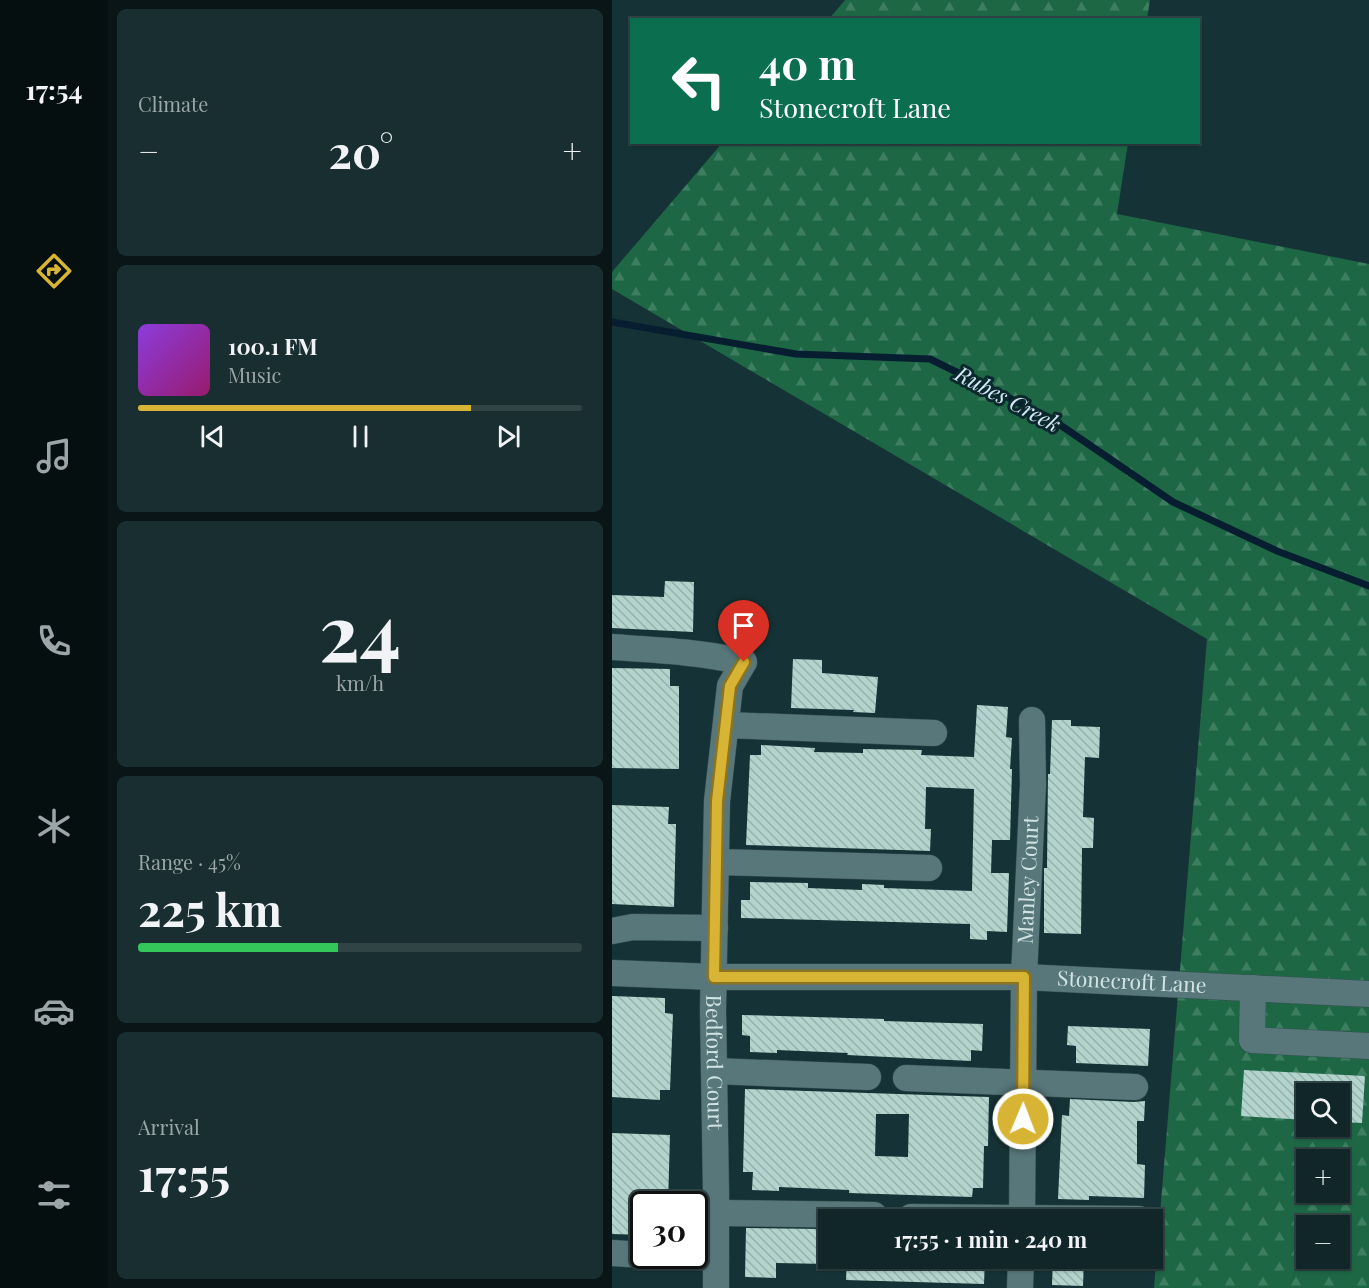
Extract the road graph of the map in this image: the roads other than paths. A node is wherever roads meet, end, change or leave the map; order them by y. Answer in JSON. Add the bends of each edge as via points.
{"nodes":[{"id":1,"x":612,"y":647,"type":"edge"},
{"id":2,"x":1032,"y":720,"type":"dead end"},
{"id":3,"x":726,"y":725,"type":"junction"},
{"id":4,"x":934,"y":733,"type":"dead end"},
{"id":5,"x":716,"y":862,"type":"junction"},
{"id":6,"x":929,"y":868,"type":"dead end"},
{"id":7,"x":715,"y":928,"type":"junction"},
{"id":8,"x":612,"y":931,"type":"edge"},
{"id":9,"x":612,"y":973,"type":"edge"},
{"id":10,"x":714,"y":977,"type":"junction"},
{"id":11,"x":1024,"y":977,"type":"junction"},
{"id":12,"x":1253,"y":988,"type":"junction"},
{"id":13,"x":1369,"y":994,"type":"edge"},
{"id":14,"x":1369,"y":1046,"type":"edge"},
{"id":15,"x":714,"y":1071,"type":"junction"},
{"id":16,"x":868,"y":1077,"type":"dead end"},
{"id":17,"x":906,"y":1078,"type":"dead end"},
{"id":18,"x":1024,"y":1082,"type":"junction"},
{"id":19,"x":1135,"y":1087,"type":"dead end"},
{"id":20,"x":1022,"y":1209,"type":"edge"},
{"id":21,"x":716,"y":1213,"type":"junction"},
{"id":22,"x":818,"y":1214,"type":"edge"},
{"id":23,"x":612,"y":1253,"type":"edge"},
{"id":24,"x":630,"y":1254,"type":"edge"},
{"id":25,"x":708,"y":1258,"type":"edge"},
{"id":26,"x":716,"y":1258,"type":"junction"},
{"id":27,"x":1021,"y":1269,"type":"edge"},
{"id":28,"x":716,"y":1288,"type":"edge"},
{"id":29,"x":1020,"y":1288,"type":"edge"}],
"edges":[{"from":1,"to":3,"type":"street","name":"Bedford Court","via":[[681,651],[744,662],[730,686]]},
{"from":2,"to":11,"type":"street","name":"Manley Court"},
{"from":3,"to":4,"type":"street"},
{"from":3,"to":5,"type":"street","name":"Bedford Court","via":[[717,801]]},
{"from":5,"to":6,"type":"street"},
{"from":5,"to":7,"type":"street","name":"Bedford Court"},
{"from":7,"to":8,"type":"street","via":[[633,927]]},
{"from":7,"to":10,"type":"street","name":"Bedford Court"},
{"from":9,"to":10,"type":"street","name":"Stonecroft Lane"},
{"from":10,"to":11,"type":"street","name":"Stonecroft Lane"},
{"from":10,"to":15,"type":"street","name":"Bedford Court"},
{"from":11,"to":12,"type":"street","name":"Stonecroft Lane"},
{"from":11,"to":18,"type":"street","name":"Manley Court"},
{"from":12,"to":13,"type":"street","name":"Stonecroft Lane"},
{"from":12,"to":14,"type":"street","via":[[1252,1040]]},
{"from":15,"to":16,"type":"street"},
{"from":15,"to":21,"type":"street","name":"Bedford Court"},
{"from":17,"to":18,"type":"street"},
{"from":18,"to":19,"type":"street"},
{"from":18,"to":20,"type":"street","name":"Manley Court"},
{"from":21,"to":22,"type":"street"},
{"from":21,"to":26,"type":"street","name":"Bedford Court"},
{"from":23,"to":24,"type":"street"},
{"from":25,"to":26,"type":"street"},
{"from":26,"to":28,"type":"street","name":"Bedford Court"},
{"from":27,"to":29,"type":"street"}]}
